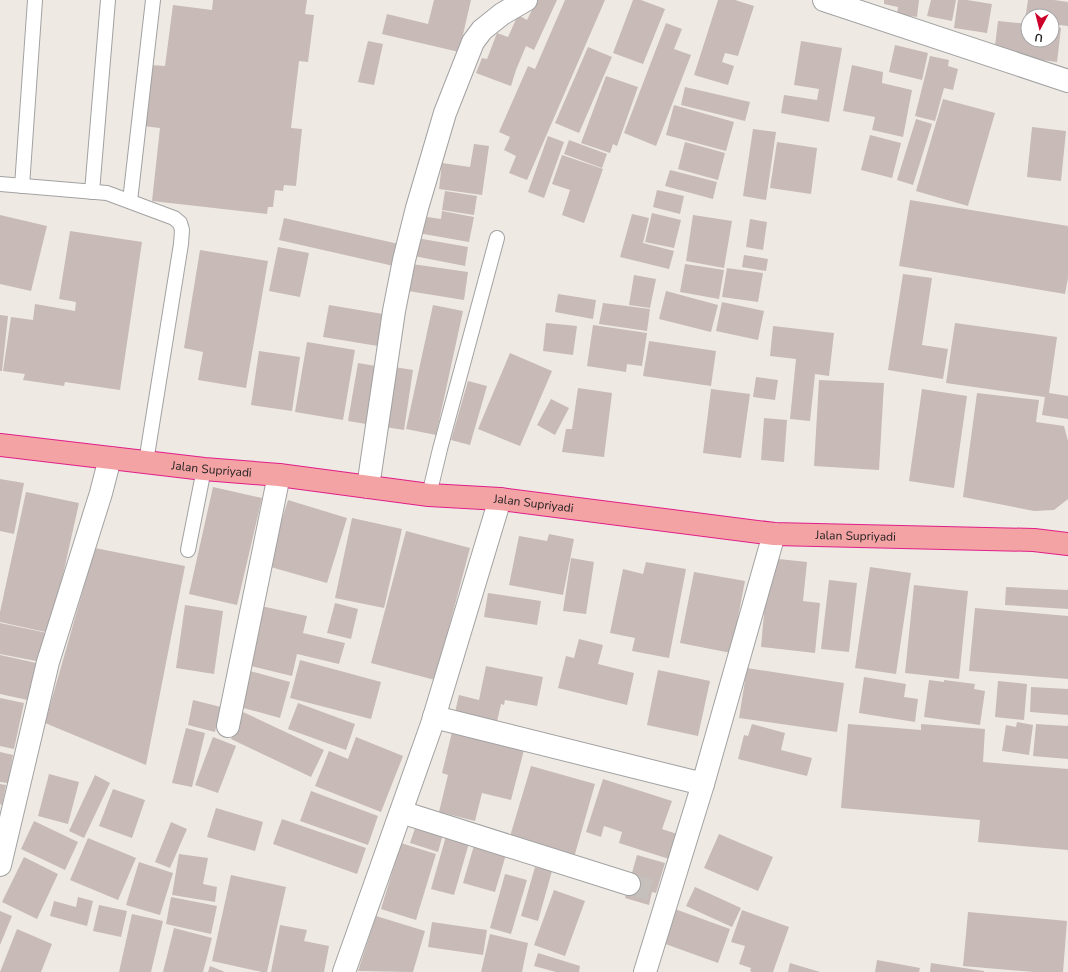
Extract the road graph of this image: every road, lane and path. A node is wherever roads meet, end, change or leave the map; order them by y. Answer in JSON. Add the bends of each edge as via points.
{"nodes":[{"id":1,"x":35,"y":0,"type":"edge"},
{"id":2,"x":108,"y":0,"type":"edge"},
{"id":3,"x":154,"y":0,"type":"edge"},
{"id":4,"x":526,"y":0,"type":"edge"},
{"id":5,"x":824,"y":0,"type":"edge"},
{"id":6,"x":1068,"y":80,"type":"edge"},
{"id":7,"x":0,"y":184,"type":"edge"},
{"id":8,"x":22,"y":186,"type":"junction"},
{"id":9,"x":92,"y":192,"type":"junction"},
{"id":10,"x":130,"y":201,"type":"junction"},
{"id":11,"x":497,"y":238,"type":"dead end"},
{"id":12,"x":0,"y":445,"type":"edge"},
{"id":13,"x":110,"y":458,"type":"junction"},
{"id":14,"x":146,"y":462,"type":"junction"},
{"id":15,"x":204,"y":468,"type":"junction"},
{"id":16,"x":279,"y":475,"type":"junction"},
{"id":17,"x":368,"y":487,"type":"junction"},
{"id":18,"x":429,"y":495,"type":"junction"},
{"id":19,"x":500,"y":499,"type":"junction"},
{"id":20,"x":774,"y":534,"type":"junction"},
{"id":21,"x":1068,"y":544,"type":"edge"},
{"id":22,"x":188,"y":550,"type":"dead end"},
{"id":23,"x":434,"y":717,"type":"junction"},
{"id":24,"x":228,"y":726,"type":"dead end"},
{"id":25,"x":703,"y":784,"type":"junction"},
{"id":26,"x":401,"y":812,"type":"junction"},
{"id":27,"x":0,"y":865,"type":"edge"},
{"id":28,"x":629,"y":884,"type":"tunnel mouth"},
{"id":29,"x":344,"y":972,"type":"edge"},
{"id":30,"x":645,"y":972,"type":"edge"}],
"edges":[{"from":1,"to":8,"type":"lane"},
{"from":2,"to":9,"type":"lane"},
{"from":3,"to":10,"type":"lane"},
{"from":4,"to":17,"type":"street","via":[[502,14],[482,30],[473,42],[445,113],[417,208],[395,303]]},
{"from":5,"to":6,"type":"street"},
{"from":7,"to":8,"type":"lane"},
{"from":8,"to":9,"type":"lane"},
{"from":9,"to":10,"type":"lane","via":[[107,193]]},
{"from":10,"to":14,"type":"lane","via":[[174,218],[180,223],[182,230]]},
{"from":11,"to":18,"type":"lane"},
{"from":12,"to":13,"type":"highway","name":"Jalan Supriyadi"},
{"from":13,"to":14,"type":"highway","name":"Jalan Supriyadi"},
{"from":13,"to":27,"type":"street","via":[[48,662]]},
{"from":14,"to":15,"type":"highway","name":"Jalan Supriyadi"},
{"from":15,"to":16,"type":"highway","name":"Jalan Supriyadi"},
{"from":15,"to":22,"type":"lane"},
{"from":16,"to":17,"type":"highway","name":"Jalan Supriyadi"},
{"from":16,"to":24,"type":"street"},
{"from":17,"to":18,"type":"highway","name":"Jalan Supriyadi"},
{"from":18,"to":19,"type":"highway","name":"Jalan Supriyadi"},
{"from":19,"to":20,"type":"highway","name":"Jalan Supriyadi"},
{"from":19,"to":23,"type":"street"},
{"from":20,"to":21,"type":"highway","name":"Jalan Supriyadi","via":[[1034,540]]},
{"from":20,"to":25,"type":"street"},
{"from":23,"to":25,"type":"street"},
{"from":23,"to":26,"type":"street"},
{"from":25,"to":30,"type":"street","via":[[663,894]]},
{"from":26,"to":28,"type":"street"},
{"from":26,"to":29,"type":"street"}]}
